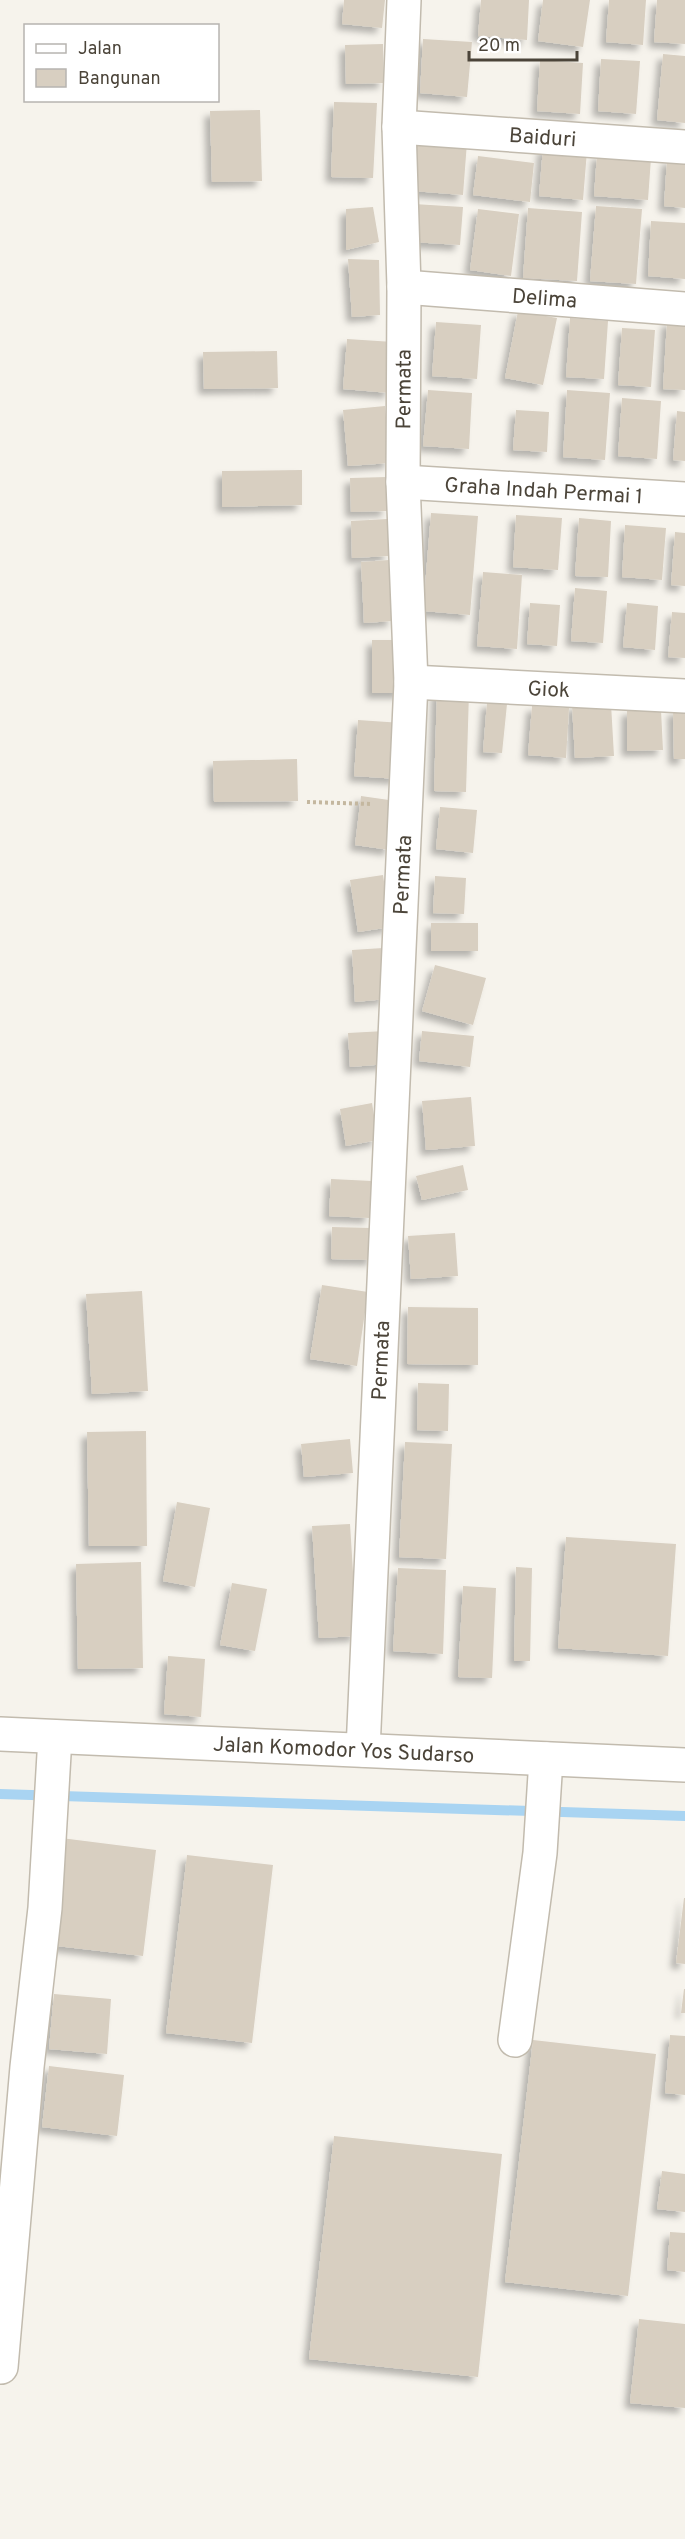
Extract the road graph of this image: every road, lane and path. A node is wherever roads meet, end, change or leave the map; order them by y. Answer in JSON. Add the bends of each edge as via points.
{"nodes":[{"id":1,"x":404,"y":0,"type":"edge"},
{"id":2,"x":399,"y":128,"type":"junction"},
{"id":3,"x":685,"y":147,"type":"edge"},
{"id":4,"x":404,"y":287,"type":"junction"},
{"id":5,"x":685,"y":309,"type":"edge"},
{"id":6,"x":403,"y":482,"type":"junction"},
{"id":7,"x":685,"y":499,"type":"edge"},
{"id":8,"x":411,"y":682,"type":"junction"},
{"id":9,"x":685,"y":696,"type":"edge"},
{"id":10,"x":307,"y":802,"type":"dead end"},
{"id":11,"x":406,"y":805,"type":"junction"},
{"id":12,"x":0,"y":1734,"type":"edge"},
{"id":13,"x":55,"y":1737,"type":"junction"},
{"id":14,"x":363,"y":1750,"type":"junction"},
{"id":15,"x":685,"y":1765,"type":"edge"},
{"id":16,"x":545,"y":1771,"type":"junction"},
{"id":17,"x":515,"y":2040,"type":"dead end"},
{"id":18,"x":1,"y":2367,"type":"edge"}],
"edges":[{"from":1,"to":2,"type":"street","name":"Permata"},
{"from":2,"to":3,"type":"street","name":"Baiduri"},
{"from":2,"to":4,"type":"street","name":"Permata"},
{"from":4,"to":5,"type":"street","name":"Delima"},
{"from":4,"to":6,"type":"street","name":"Permata"},
{"from":6,"to":7,"type":"street","name":"Graha Indah Permai 1"},
{"from":6,"to":8,"type":"street","name":"Permata"},
{"from":8,"to":9,"type":"street","name":"Giok"},
{"from":8,"to":11,"type":"street","name":"Permata"},
{"from":10,"to":11,"type":"path"},
{"from":11,"to":14,"type":"street","name":"Permata"},
{"from":12,"to":13,"type":"street","name":"Jalan Komodor Yos Sudarso"},
{"from":13,"to":14,"type":"street","name":"Jalan Komodor Yos Sudarso"},
{"from":13,"to":18,"type":"street","via":[[45,1908]]},
{"from":14,"to":16,"type":"street","name":"Jalan Komodor Yos Sudarso"},
{"from":15,"to":16,"type":"street","name":"Jalan Komodor Yos Sudarso"},
{"from":16,"to":17,"type":"street","via":[[540,1852]]}]}
